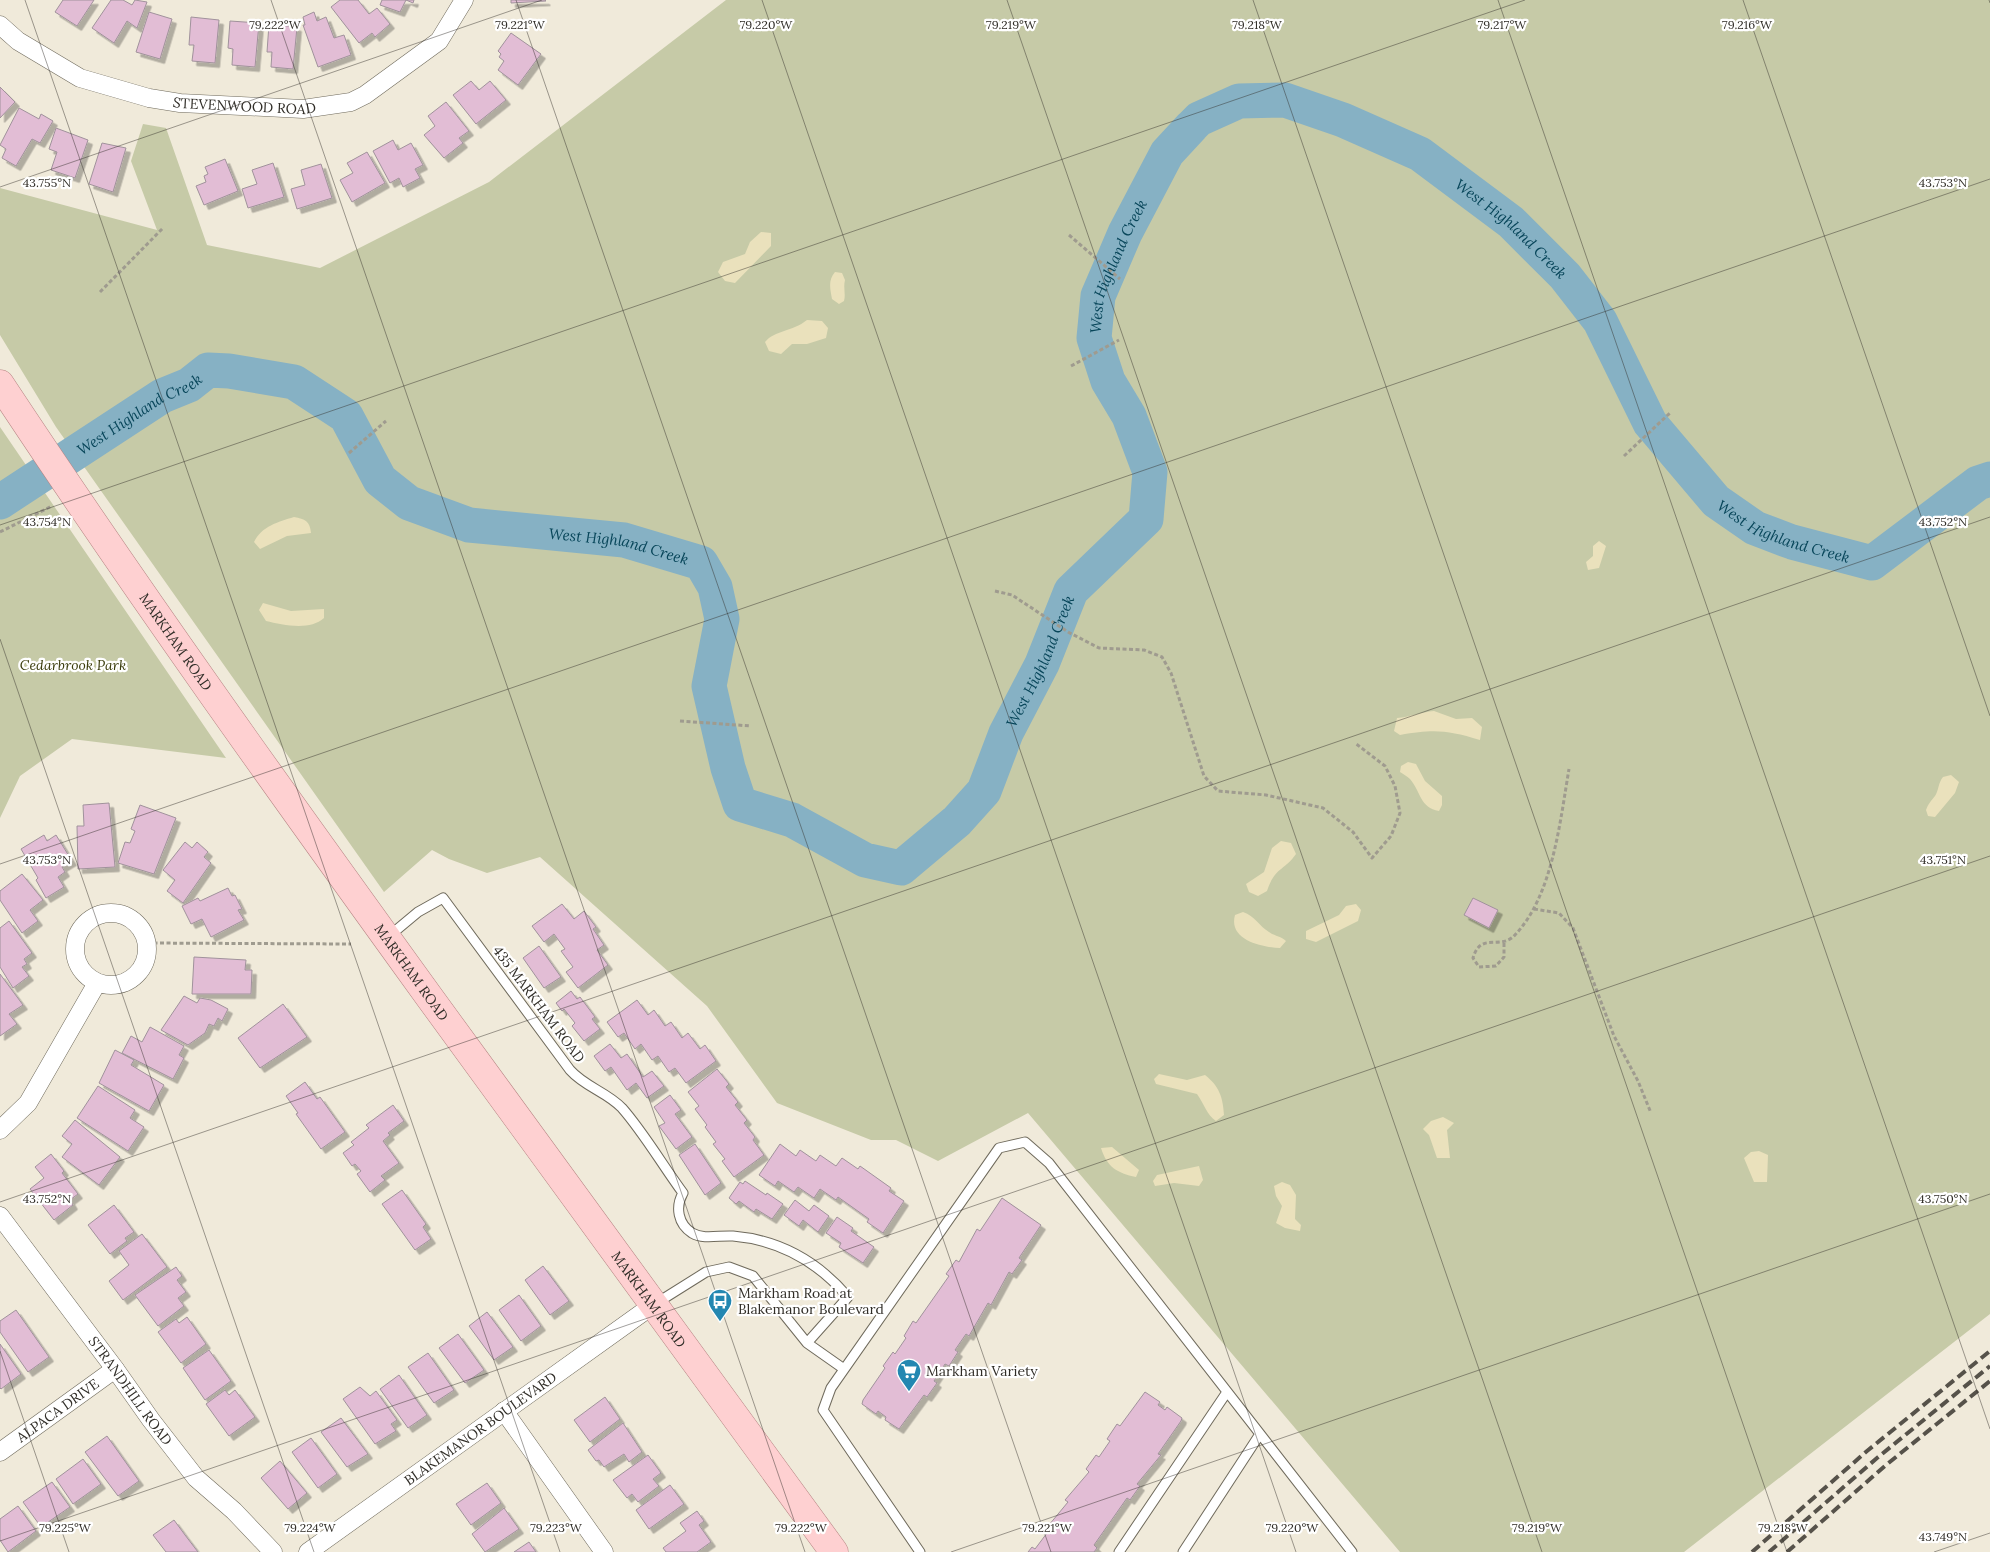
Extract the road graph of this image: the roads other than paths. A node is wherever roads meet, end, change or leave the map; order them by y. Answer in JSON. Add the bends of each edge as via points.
{"nodes":[{"id":1,"x":464,"y":0,"type":"edge"},
{"id":2,"x":0,"y":25,"type":"edge"},
{"id":3,"x":0,"y":384,"type":"edge"},
{"id":4,"x":387,"y":938,"type":"junction"},
{"id":5,"x":97,"y":983,"type":"junction"},
{"id":6,"x":0,"y":1130,"type":"edge"},
{"id":7,"x":0,"y":1216,"type":"edge"},
{"id":8,"x":653,"y":1305,"type":"junction"},
{"id":9,"x":807,"y":1343,"type":"junction"},
{"id":10,"x":115,"y":1369,"type":"junction"},
{"id":11,"x":844,"y":1369,"type":"junction"},
{"id":12,"x":1227,"y":1392,"type":"junction"},
{"id":13,"x":504,"y":1411,"type":"junction"},
{"id":14,"x":1260,"y":1434,"type":"junction"},
{"id":15,"x":0,"y":1452,"type":"edge"},
{"id":16,"x":273,"y":1552,"type":"edge"},
{"id":17,"x":308,"y":1552,"type":"edge"},
{"id":18,"x":604,"y":1552,"type":"edge"},
{"id":19,"x":834,"y":1552,"type":"edge"},
{"id":20,"x":920,"y":1552,"type":"edge"},
{"id":21,"x":1119,"y":1552,"type":"edge"},
{"id":22,"x":1183,"y":1552,"type":"edge"},
{"id":23,"x":1352,"y":1552,"type":"edge"}],
"edges":[{"from":1,"to":2,"type":"street","name":"STEVENWOOD ROAD","via":[[439,41],[365,95],[351,102],[303,110],[180,103],[123,91],[80,78],[18,40]]},
{"from":3,"to":4,"type":"main road","name":"MARKHAM ROAD","via":[[28,427],[60,498]]},
{"from":4,"to":8,"type":"main road","name":"MARKHAM ROAD"},
{"from":4,"to":9,"type":"lane","name":"435 MARKHAM ROAD","via":[[418,912],[443,898],[570,1070],[615,1101],[627,1114],[683,1193],[678,1211],[685,1227],[699,1236],[740,1237],[783,1248],[821,1270],[848,1297]]},
{"from":5,"to":5,"type":"street","via":[[119,984],[134,977],[144,964],[147,942],[139,926],[124,915],[99,915],[88,921],[75,942],[79,966]]},
{"from":5,"to":6,"type":"street","via":[[28,1103]]},
{"from":7,"to":10,"type":"street","name":"STRANDHILL ROAD"},
{"from":8,"to":9,"type":"lane","via":[[706,1272],[729,1267],[753,1276]]},
{"from":8,"to":13,"type":"street","name":"BLAKEMANOR BOULEVARD"},
{"from":8,"to":19,"type":"main road","name":"MARKHAM ROAD"},
{"from":9,"to":11,"type":"lane"},
{"from":10,"to":15,"type":"street","name":"ALPACA DRIVE"},
{"from":10,"to":16,"type":"street","name":"STRANDHILL ROAD","via":[[196,1478],[234,1511]]},
{"from":11,"to":12,"type":"lane","via":[[999,1148],[1025,1142],[1049,1163]]},
{"from":11,"to":20,"type":"lane","via":[[830,1388],[823,1410]]},
{"from":12,"to":14,"type":"lane"},
{"from":12,"to":21,"type":"lane"},
{"from":13,"to":17,"type":"street","name":"BLAKEMANOR BOULEVARD"},
{"from":13,"to":18,"type":"street"},
{"from":14,"to":22,"type":"lane"},
{"from":14,"to":23,"type":"lane"}]}
